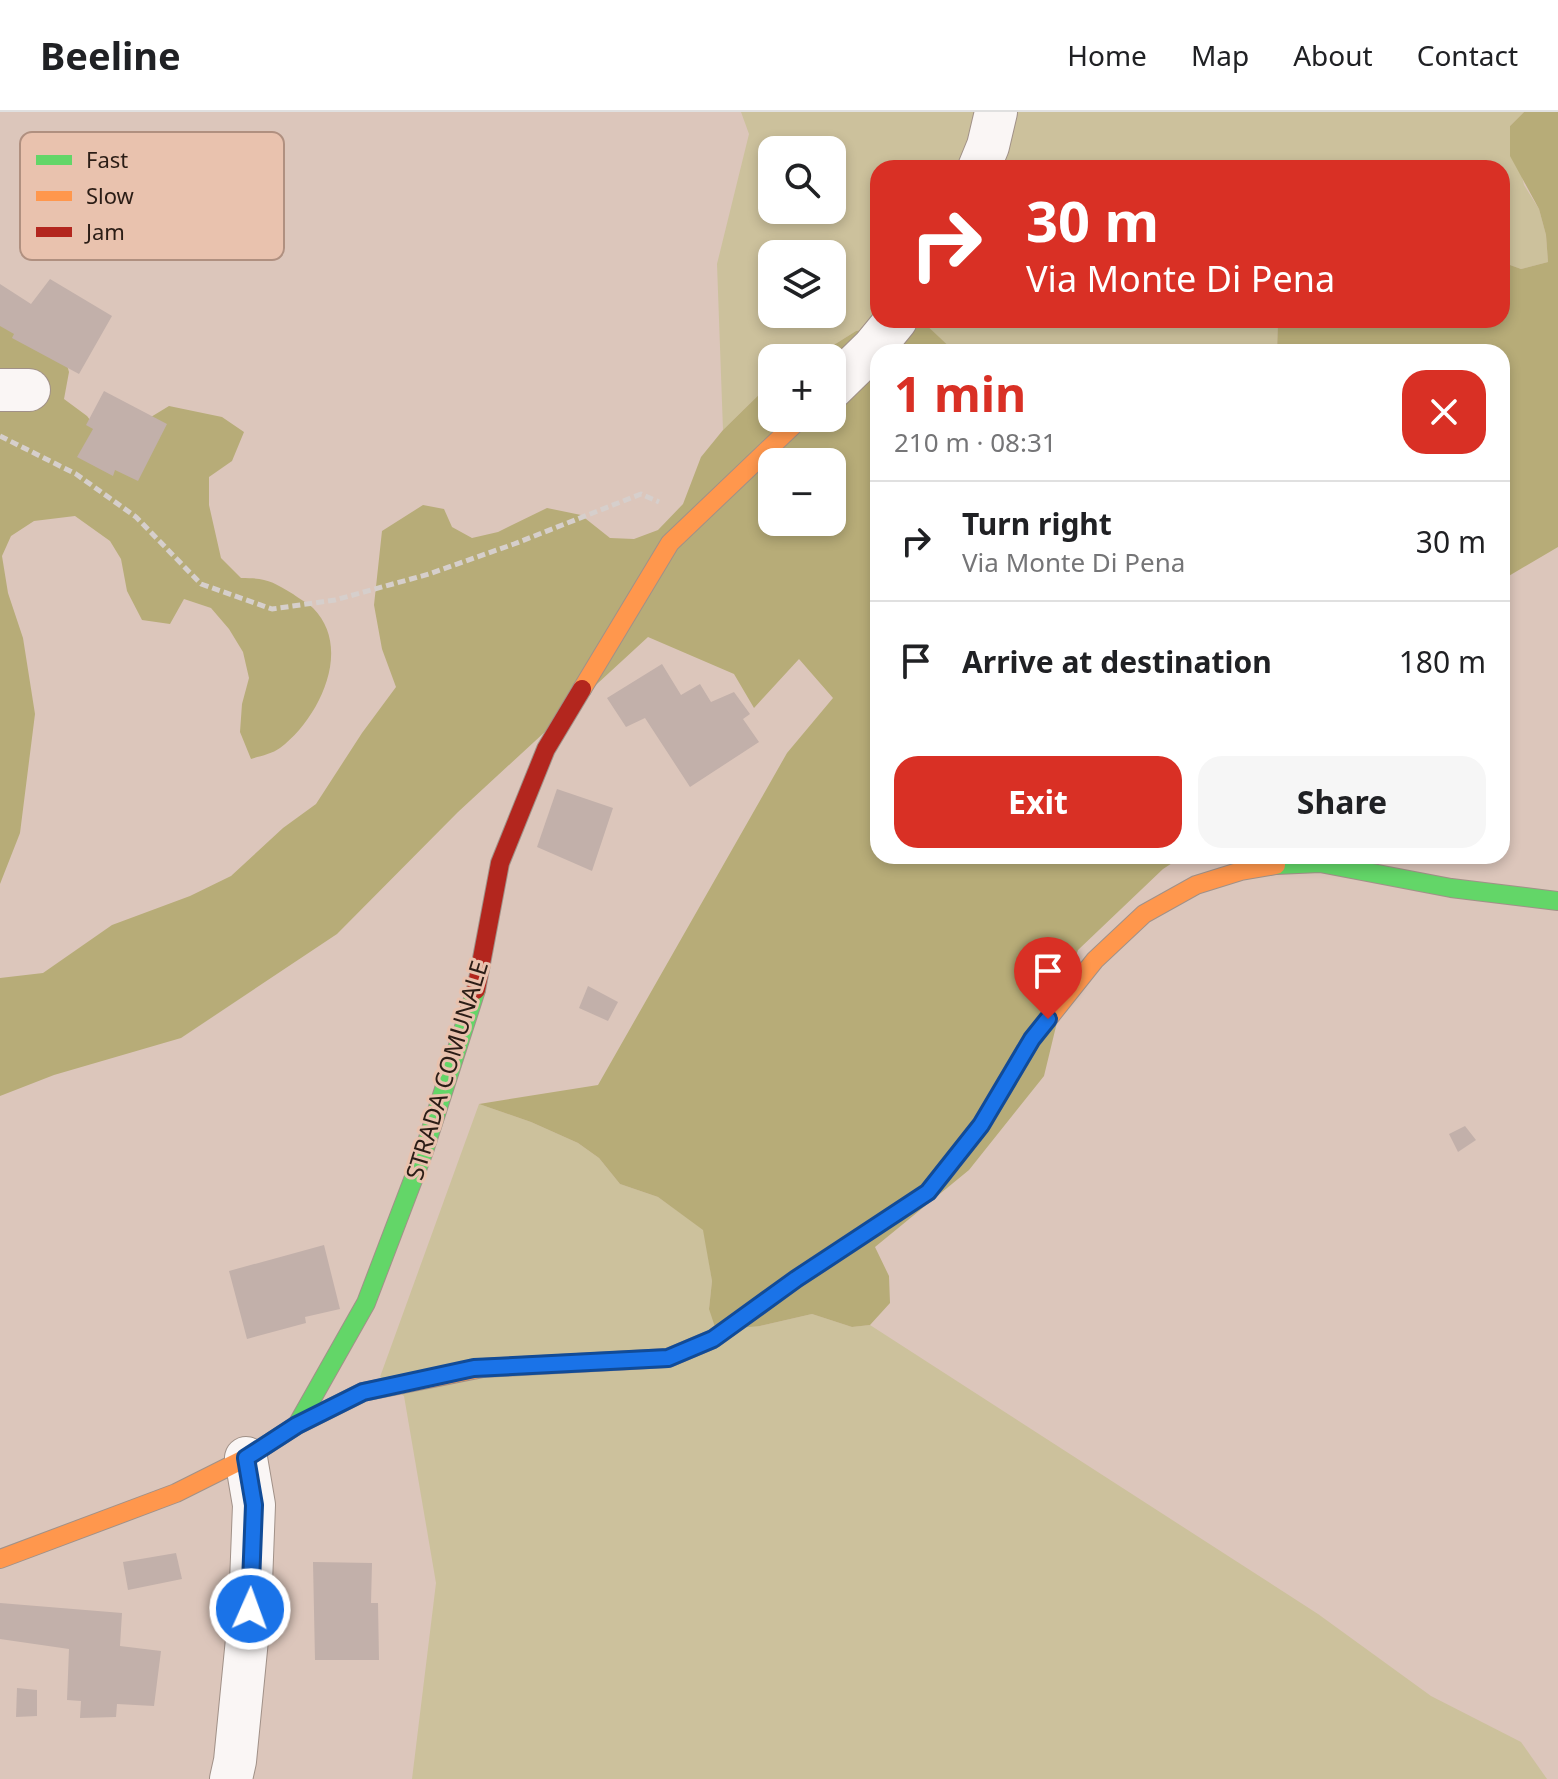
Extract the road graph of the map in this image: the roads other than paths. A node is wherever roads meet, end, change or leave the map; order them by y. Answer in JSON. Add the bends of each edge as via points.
{"nodes":[{"id":1,"x":996,"y":112,"type":"edge"},
{"id":2,"x":982,"y":160,"type":"edge"},
{"id":3,"x":889,"y":328,"type":"edge"},
{"id":4,"x":876,"y":344,"type":"edge"},
{"id":5,"x":870,"y":351,"type":"edge"},
{"id":6,"x":846,"y":374,"type":"edge"},
{"id":7,"x":786,"y":432,"type":"edge"},
{"id":8,"x":1281,"y":864,"type":"edge"},
{"id":9,"x":1325,"y":864,"type":"edge"},
{"id":10,"x":1558,"y":901,"type":"edge"},
{"id":11,"x":297,"y":1425,"type":"junction"},
{"id":12,"x":246,"y":1458,"type":"junction"},
{"id":13,"x":0,"y":1559,"type":"edge"},
{"id":14,"x":231,"y":1779,"type":"edge"}],
"edges":[{"from":1,"to":2,"type":"street"},
{"from":3,"to":4,"type":"street"},
{"from":5,"to":6,"type":"street"},
{"from":7,"to":11,"type":"street","name":"STRADA COMUNALE","via":[[670,543],[546,749],[500,863],[475,996],[424,1151],[366,1303]]},
{"from":8,"to":11,"type":"street","via":[[1196,885],[1144,914],[1095,960],[1032,1039],[981,1125],[928,1192],[713,1339],[668,1358],[474,1368],[363,1392]]},
{"from":9,"to":10,"type":"street"},
{"from":11,"to":12,"type":"street"},
{"from":12,"to":13,"type":"street","via":[[176,1493]]},
{"from":12,"to":14,"type":"street","via":[[254,1505],[250,1609]]}]}
